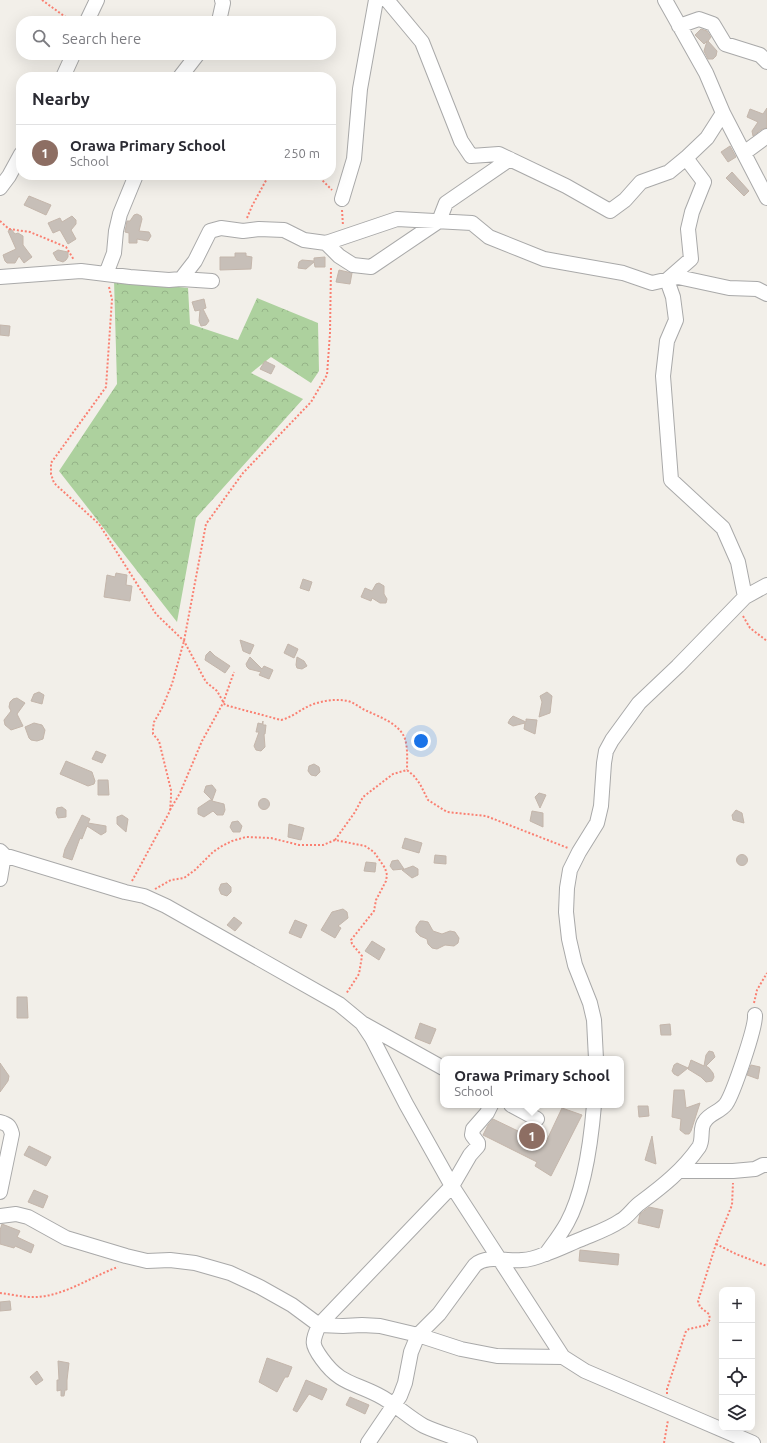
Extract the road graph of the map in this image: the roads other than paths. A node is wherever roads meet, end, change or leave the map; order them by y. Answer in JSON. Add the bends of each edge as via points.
{"nodes":[{"id":1,"x":97,"y":0,"type":"edge"},
{"id":2,"x":222,"y":0,"type":"edge"},
{"id":3,"x":376,"y":0,"type":"edge"},
{"id":4,"x":387,"y":0,"type":"edge"},
{"id":5,"x":665,"y":0,"type":"edge"},
{"id":6,"x":89,"y":16,"type":"edge"},
{"id":7,"x":220,"y":16,"type":"edge"},
{"id":8,"x":679,"y":26,"type":"junction"},
{"id":9,"x":71,"y":60,"type":"edge"},
{"id":10,"x":193,"y":60,"type":"edge"},
{"id":11,"x":767,"y":62,"type":"edge"},
{"id":12,"x":65,"y":72,"type":"edge"},
{"id":13,"x":184,"y":72,"type":"edge"},
{"id":14,"x":723,"y":114,"type":"junction"},
{"id":15,"x":767,"y":136,"type":"edge"},
{"id":16,"x":744,"y":153,"type":"junction"},
{"id":17,"x":686,"y":158,"type":"junction"},
{"id":18,"x":510,"y":159,"type":"junction"},
{"id":19,"x":16,"y":163,"type":"edge"},
{"id":20,"x":134,"y":180,"type":"edge"},
{"id":21,"x":0,"y":188,"type":"edge"},
{"id":22,"x":767,"y":198,"type":"edge"},
{"id":23,"x":342,"y":199,"type":"dead end"},
{"id":24,"x":439,"y":221,"type":"junction"},
{"id":25,"x":326,"y":243,"type":"junction"},
{"id":26,"x":106,"y":274,"type":"junction"},
{"id":27,"x":0,"y":278,"type":"edge"},
{"id":28,"x":181,"y":279,"type":"junction"},
{"id":29,"x":667,"y":280,"type":"junction"},
{"id":30,"x":212,"y":281,"type":"dead end"},
{"id":31,"x":767,"y":294,"type":"edge"},
{"id":32,"x":767,"y":585,"type":"edge"},
{"id":33,"x":744,"y":597,"type":"junction"},
{"id":34,"x":1,"y":853,"type":"edge"},
{"id":35,"x":0,"y":879,"type":"edge"},
{"id":36,"x":755,"y":1015,"type":"road end"},
{"id":37,"x":362,"y":1023,"type":"junction"},
{"id":38,"x":596,"y":1056,"type":"edge"},
{"id":39,"x":440,"y":1066,"type":"edge"},
{"id":40,"x":490,"y":1108,"type":"edge"},
{"id":41,"x":517,"y":1108,"type":"edge"},
{"id":42,"x":594,"y":1108,"type":"edge"},
{"id":43,"x":537,"y":1119,"type":"dead end"},
{"id":44,"x":0,"y":1122,"type":"edge"},
{"id":45,"x":766,"y":1163,"type":"edge"},
{"id":46,"x":680,"y":1171,"type":"junction"},
{"id":47,"x":452,"y":1186,"type":"junction"},
{"id":48,"x":0,"y":1192,"type":"edge"},
{"id":49,"x":0,"y":1216,"type":"edge"},
{"id":50,"x":546,"y":1254,"type":"junction"},
{"id":51,"x":499,"y":1260,"type":"junction"},
{"id":52,"x":319,"y":1326,"type":"junction"},
{"id":53,"x":418,"y":1335,"type":"junction"},
{"id":54,"x":563,"y":1357,"type":"junction"},
{"id":55,"x":394,"y":1406,"type":"junction"},
{"id":56,"x":368,"y":1443,"type":"edge"},
{"id":57,"x":470,"y":1443,"type":"edge"},
{"id":58,"x":753,"y":1443,"type":"edge"}],
"edges":[{"from":1,"to":6,"type":"street"},
{"from":2,"to":7,"type":"street"},
{"from":3,"to":23,"type":"street","via":[[360,89],[354,159]]},
{"from":4,"to":18,"type":"street","via":[[422,42],[461,141],[471,156],[499,154]]},
{"from":5,"to":8,"type":"street"},
{"from":8,"to":11,"type":"street","via":[[699,19],[713,24],[725,44],[760,55]]},
{"from":8,"to":14,"type":"street","via":[[706,72]]},
{"from":9,"to":12,"type":"street"},
{"from":10,"to":13,"type":"street"},
{"from":14,"to":16,"type":"street"},
{"from":14,"to":17,"type":"street","via":[[707,138]]},
{"from":15,"to":16,"type":"street"},
{"from":16,"to":22,"type":"street"},
{"from":17,"to":18,"type":"street","via":[[668,172],[641,182],[625,200],[610,211]]},
{"from":17,"to":29,"type":"street","via":[[704,182],[688,229],[691,260]]},
{"from":18,"to":24,"type":"street","via":[[446,203]]},
{"from":19,"to":21,"type":"street"},
{"from":20,"to":26,"type":"street","via":[[120,214],[114,253]]},
{"from":24,"to":25,"type":"street","via":[[398,220]]},
{"from":24,"to":25,"type":"street","via":[[371,266],[353,265]]},
{"from":24,"to":29,"type":"street","via":[[472,223],[489,237],[544,259],[623,273],[652,283]]},
{"from":25,"to":28,"type":"street","via":[[304,240],[284,230],[221,228],[210,231],[195,261]]},
{"from":26,"to":27,"type":"street","via":[[81,271]]},
{"from":26,"to":28,"type":"street"},
{"from":28,"to":30,"type":"street"},
{"from":29,"to":31,"type":"street","via":[[678,277],[729,288],[758,289]]},
{"from":29,"to":33,"type":"street","via":[[673,297],[676,320],[667,341],[663,376],[671,480],[723,528],[738,562]]},
{"from":32,"to":33,"type":"street"},
{"from":33,"to":38,"type":"street","via":[[639,703],[606,752],[597,823],[570,870],[566,912],[575,965],[594,1020]]},
{"from":34,"to":35,"type":"street"},
{"from":34,"to":37,"type":"street","via":[[144,896],[166,906],[340,1004]]},
{"from":36,"to":46,"type":"street","via":[[746,1052],[726,1104],[704,1121],[701,1144]]},
{"from":37,"to":39,"type":"street"},
{"from":37,"to":47,"type":"street"},
{"from":40,"to":47,"type":"street","via":[[473,1129],[472,1135],[478,1146]]},
{"from":41,"to":43,"type":"street"},
{"from":42,"to":50,"type":"street","via":[[592,1132],[580,1190],[566,1224]]},
{"from":44,"to":48,"type":"street","via":[[10,1127],[12,1134]]},
{"from":45,"to":46,"type":"street","via":[[755,1169],[733,1172]]},
{"from":46,"to":50,"type":"street","via":[[620,1221]]},
{"from":47,"to":51,"type":"street"},
{"from":47,"to":52,"type":"street"},
{"from":49,"to":52,"type":"street","via":[[16,1214],[28,1217],[66,1238],[126,1256],[147,1261],[195,1263],[230,1273],[292,1305]]},
{"from":50,"to":51,"type":"street","via":[[523,1260]]},
{"from":51,"to":53,"type":"street","via":[[480,1260],[439,1314]]},
{"from":51,"to":54,"type":"street"},
{"from":52,"to":53,"type":"street","via":[[362,1324]]},
{"from":52,"to":55,"type":"street","via":[[314,1348],[330,1370],[345,1381],[378,1395]]},
{"from":53,"to":54,"type":"street","via":[[461,1349],[497,1356]]},
{"from":53,"to":55,"type":"street","via":[[411,1352],[405,1383]]},
{"from":54,"to":58,"type":"street","via":[[585,1371]]},
{"from":55,"to":56,"type":"street"},
{"from":55,"to":57,"type":"street","via":[[424,1425]]}]}
